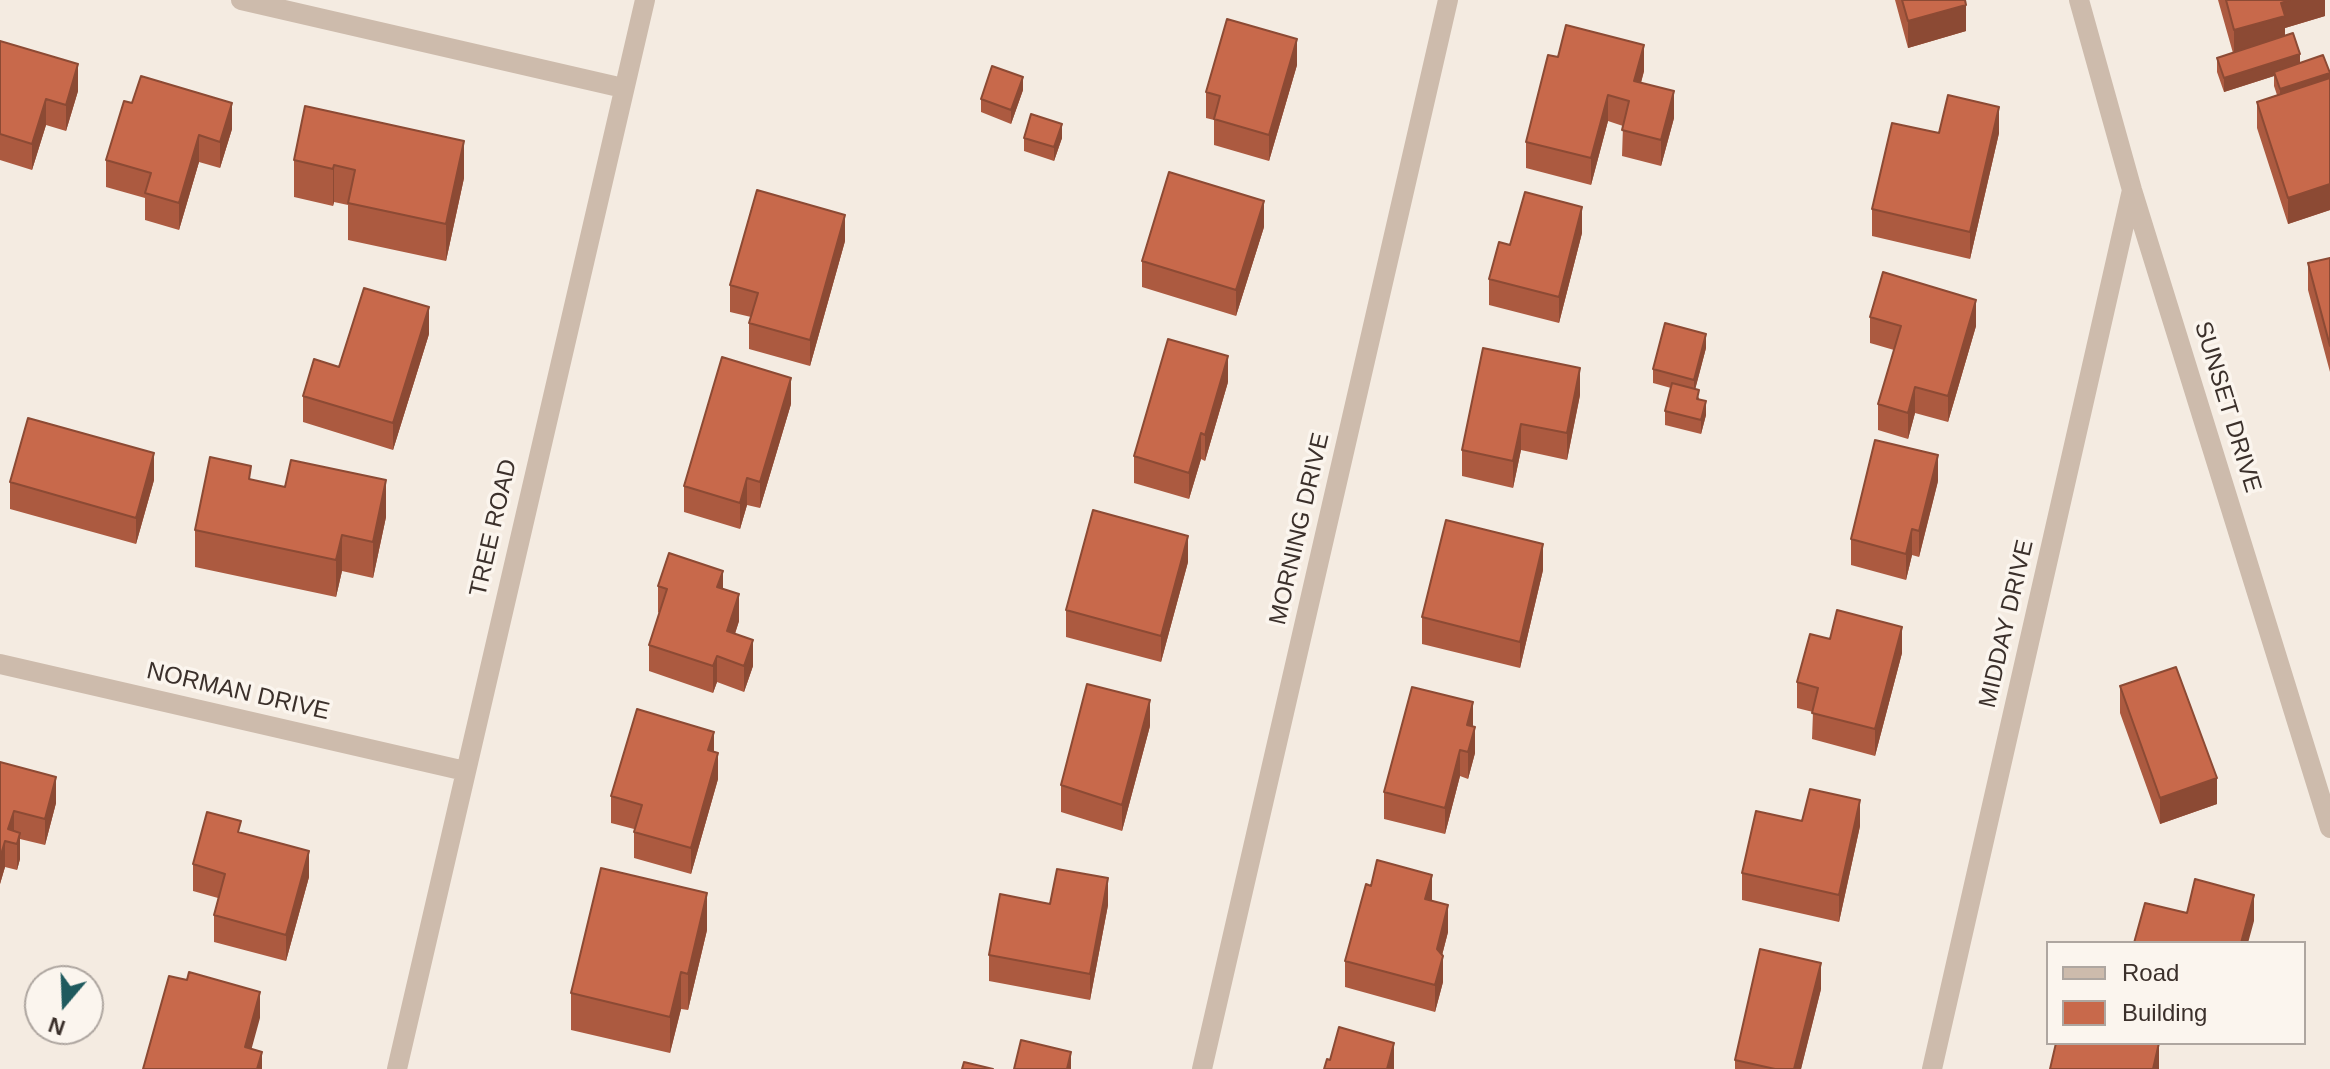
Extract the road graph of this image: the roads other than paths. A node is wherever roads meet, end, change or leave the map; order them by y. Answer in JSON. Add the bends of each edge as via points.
{"nodes":[{"id":1,"x":241,"y":0,"type":"edge"},
{"id":2,"x":645,"y":0,"type":"edge"},
{"id":3,"x":1448,"y":0,"type":"edge"},
{"id":4,"x":2079,"y":0,"type":"edge"},
{"id":5,"x":623,"y":88,"type":"junction"},
{"id":6,"x":2132,"y":190,"type":"junction"},
{"id":7,"x":0,"y":664,"type":"edge"},
{"id":8,"x":465,"y":771,"type":"junction"},
{"id":9,"x":2330,"y":828,"type":"edge"},
{"id":10,"x":397,"y":1069,"type":"edge"},
{"id":11,"x":1202,"y":1069,"type":"edge"},
{"id":12,"x":1932,"y":1069,"type":"edge"}],
"edges":[{"from":1,"to":5,"type":"street"},
{"from":2,"to":5,"type":"street","name":"TREE ROAD"},
{"from":3,"to":11,"type":"street","name":"MORNING DRIVE"},
{"from":4,"to":6,"type":"street","name":"SUNSET DRIVE"},
{"from":5,"to":8,"type":"street","name":"TREE ROAD"},
{"from":6,"to":9,"type":"street","name":"SUNSET DRIVE"},
{"from":6,"to":12,"type":"street","name":"MIDDAY DRIVE"},
{"from":7,"to":8,"type":"street","name":"NORMAN DRIVE"},
{"from":8,"to":10,"type":"street","name":"TREE ROAD"}]}
